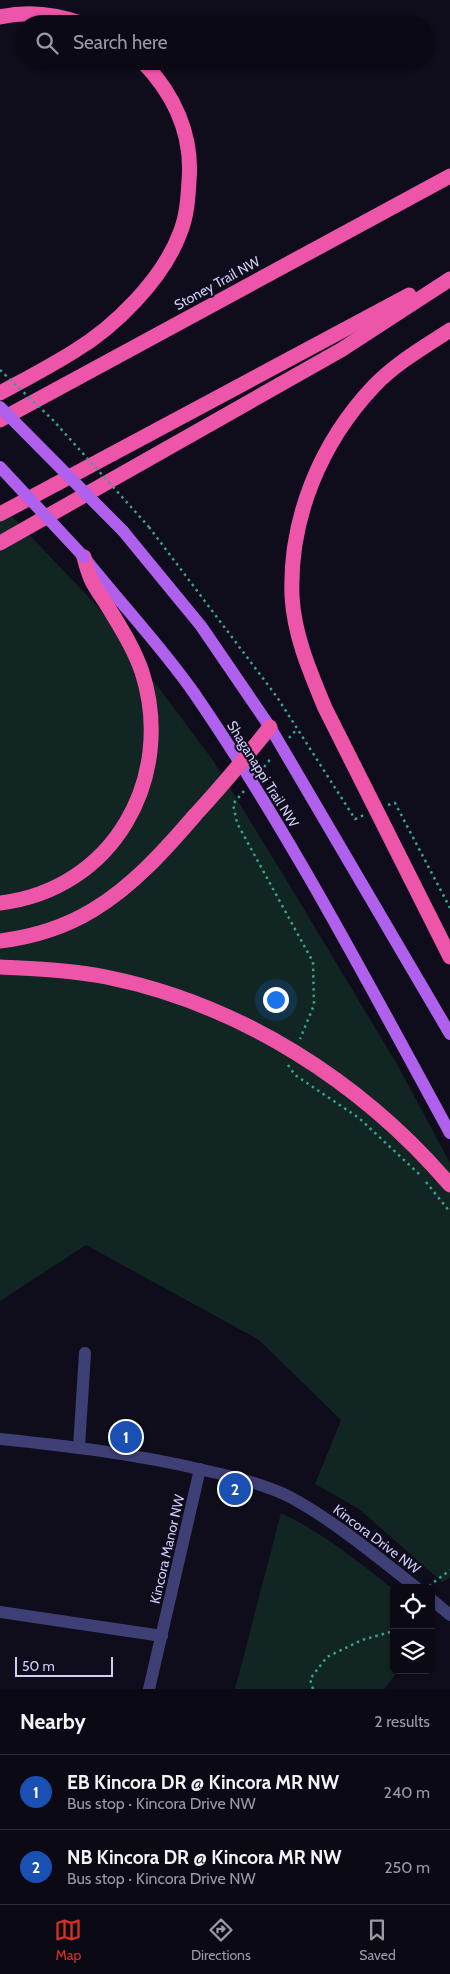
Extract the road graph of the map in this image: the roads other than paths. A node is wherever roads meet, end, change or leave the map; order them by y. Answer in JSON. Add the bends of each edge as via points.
{"nodes":[{"id":1,"x":15,"y":15,"type":"edge"},
{"id":2,"x":18,"y":15,"type":"edge"},
{"id":3,"x":53,"y":15,"type":"edge"},
{"id":4,"x":0,"y":17,"type":"edge"},
{"id":5,"x":151,"y":70,"type":"edge"},
{"id":6,"x":450,"y":176,"type":"edge"},
{"id":7,"x":450,"y":273,"type":"edge"},
{"id":8,"x":450,"y":279,"type":"edge"},
{"id":9,"x":450,"y":330,"type":"edge"},
{"id":10,"x":0,"y":393,"type":"edge"},
{"id":11,"x":0,"y":407,"type":"edge"},
{"id":12,"x":0,"y":420,"type":"edge"},
{"id":13,"x":0,"y":467,"type":"edge"},
{"id":14,"x":0,"y":514,"type":"edge"},
{"id":15,"x":0,"y":543,"type":"edge"},
{"id":16,"x":84,"y":557,"type":"junction"},
{"id":17,"x":270,"y":727,"type":"junction"},
{"id":18,"x":241,"y":764,"type":"junction"},
{"id":19,"x":0,"y":903,"type":"edge"},
{"id":20,"x":0,"y":941,"type":"edge"},
{"id":21,"x":450,"y":957,"type":"edge"},
{"id":22,"x":0,"y":967,"type":"edge"},
{"id":23,"x":450,"y":1034,"type":"edge"},
{"id":24,"x":450,"y":1133,"type":"edge"},
{"id":25,"x":450,"y":1185,"type":"edge"},
{"id":26,"x":84,"y":1353,"type":"dead end"},
{"id":27,"x":0,"y":1439,"type":"edge"},
{"id":28,"x":79,"y":1447,"type":"junction"},
{"id":29,"x":200,"y":1469,"type":"junction"},
{"id":30,"x":412,"y":1584,"type":"edge"},
{"id":31,"x":435,"y":1603,"type":"edge"},
{"id":32,"x":0,"y":1612,"type":"edge"},
{"id":33,"x":450,"y":1615,"type":"edge"},
{"id":34,"x":162,"y":1636,"type":"junction"},
{"id":35,"x":149,"y":1689,"type":"edge"}],
"edges":[{"from":1,"to":4,"type":"highway"},
{"from":2,"to":3,"type":"highway"},
{"from":5,"to":10,"type":"highway","via":[[170,96],[189,144],[188,206],[168,259],[152,283],[110,324],[74,352]]},
{"from":6,"to":12,"type":"highway","name":"Stoney Trail NW"},
{"from":7,"to":14,"type":"highway"},
{"from":8,"to":15,"type":"highway","via":[[340,350]]},
{"from":9,"to":21,"type":"highway","via":[[402,362],[375,385],[350,415],[304,500],[293,562],[292,596],[308,666],[325,708]]},
{"from":11,"to":17,"type":"main road","name":"Shaganappi Trail NW","bridge":true,"via":[[123,531],[200,626]]},
{"from":13,"to":16,"type":"main road","name":"Shaganappi Trail NW","bridge":true},
{"from":16,"to":18,"type":"main road","name":"Shaganappi Trail NW","via":[[193,692]]},
{"from":16,"to":19,"type":"highway","via":[[91,580],[132,648],[149,695],[152,730],[147,776],[132,815],[115,840],[81,873],[59,887],[32,897]]},
{"from":17,"to":18,"type":"highway"},
{"from":17,"to":23,"type":"main road","name":"Shaganappi Trail NW"},
{"from":18,"to":20,"type":"highway","via":[[175,838],[112,898],[52,929]]},
{"from":18,"to":24,"type":"main road","name":"Shaganappi Trail NW","via":[[309,878]]},
{"from":22,"to":25,"type":"highway","via":[[61,970],[106,977],[195,1003],[250,1027],[349,1088],[386,1118]]},
{"from":26,"to":28,"type":"street"},
{"from":27,"to":28,"type":"street","name":"Kincora Drive NW"},
{"from":28,"to":29,"type":"street","name":"Kincora Drive NW"},
{"from":29,"to":30,"type":"street","name":"Kincora Drive NW","via":[[288,1496],[340,1528]]},
{"from":29,"to":34,"type":"street","name":"Kincora Manor NW"},
{"from":31,"to":33,"type":"street"},
{"from":32,"to":34,"type":"street"},
{"from":34,"to":35,"type":"street","name":"Kincora Manor NW"}]}
